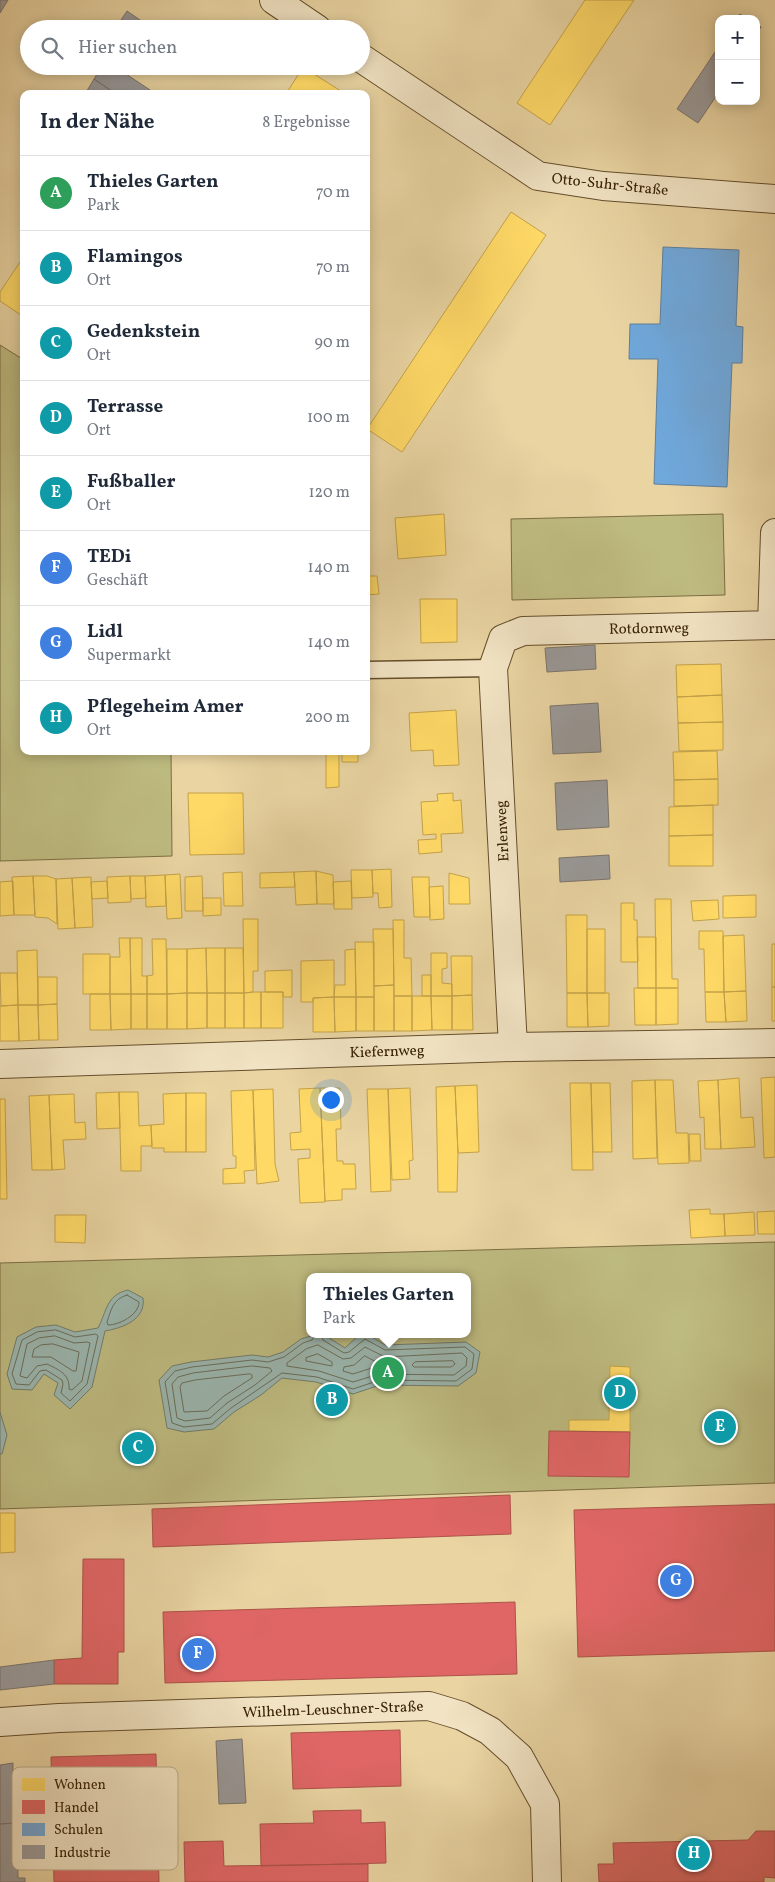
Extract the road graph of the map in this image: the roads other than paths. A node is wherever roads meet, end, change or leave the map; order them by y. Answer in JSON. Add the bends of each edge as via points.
{"nodes":[{"id":1,"x":274,"y":0,"type":"edge"},
{"id":2,"x":304,"y":20,"type":"edge"},
{"id":3,"x":370,"y":64,"type":"edge"},
{"id":4,"x":775,"y":199,"type":"edge"},
{"id":5,"x":775,"y":533,"type":"edge"},
{"id":6,"x":773,"y":625,"type":"edge"},
{"id":7,"x":523,"y":631,"type":"joint"},
{"id":8,"x":493,"y":668,"type":"junction"},
{"id":9,"x":370,"y":670,"type":"edge"},
{"id":10,"x":775,"y":1044,"type":"edge"},
{"id":11,"x":514,"y":1046,"type":"junction"},
{"id":12,"x":0,"y":1064,"type":"edge"},
{"id":13,"x":0,"y":1722,"type":"edge"},
{"id":14,"x":547,"y":1882,"type":"edge"}],
"edges":[{"from":1,"to":2,"type":"street"},
{"from":3,"to":4,"type":"street","name":"Otto-Suhr-Straße","via":[[538,176],[603,186]]},
{"from":5,"to":6,"type":"street"},
{"from":6,"to":7,"type":"street","name":"Rotdornweg"},
{"from":7,"to":8,"type":"street","name":"Erlenweg","via":[[503,639]]},
{"from":8,"to":9,"type":"lane"},
{"from":8,"to":11,"type":"street","name":"Erlenweg"},
{"from":10,"to":11,"type":"street","name":"Kiefernweg"},
{"from":11,"to":12,"type":"street","name":"Kiefernweg"},
{"from":13,"to":14,"type":"street","name":"Wilhelm-Leuschner-Straße","via":[[429,1706],[462,1716],[490,1731],[519,1757],[545,1804]]}]}
